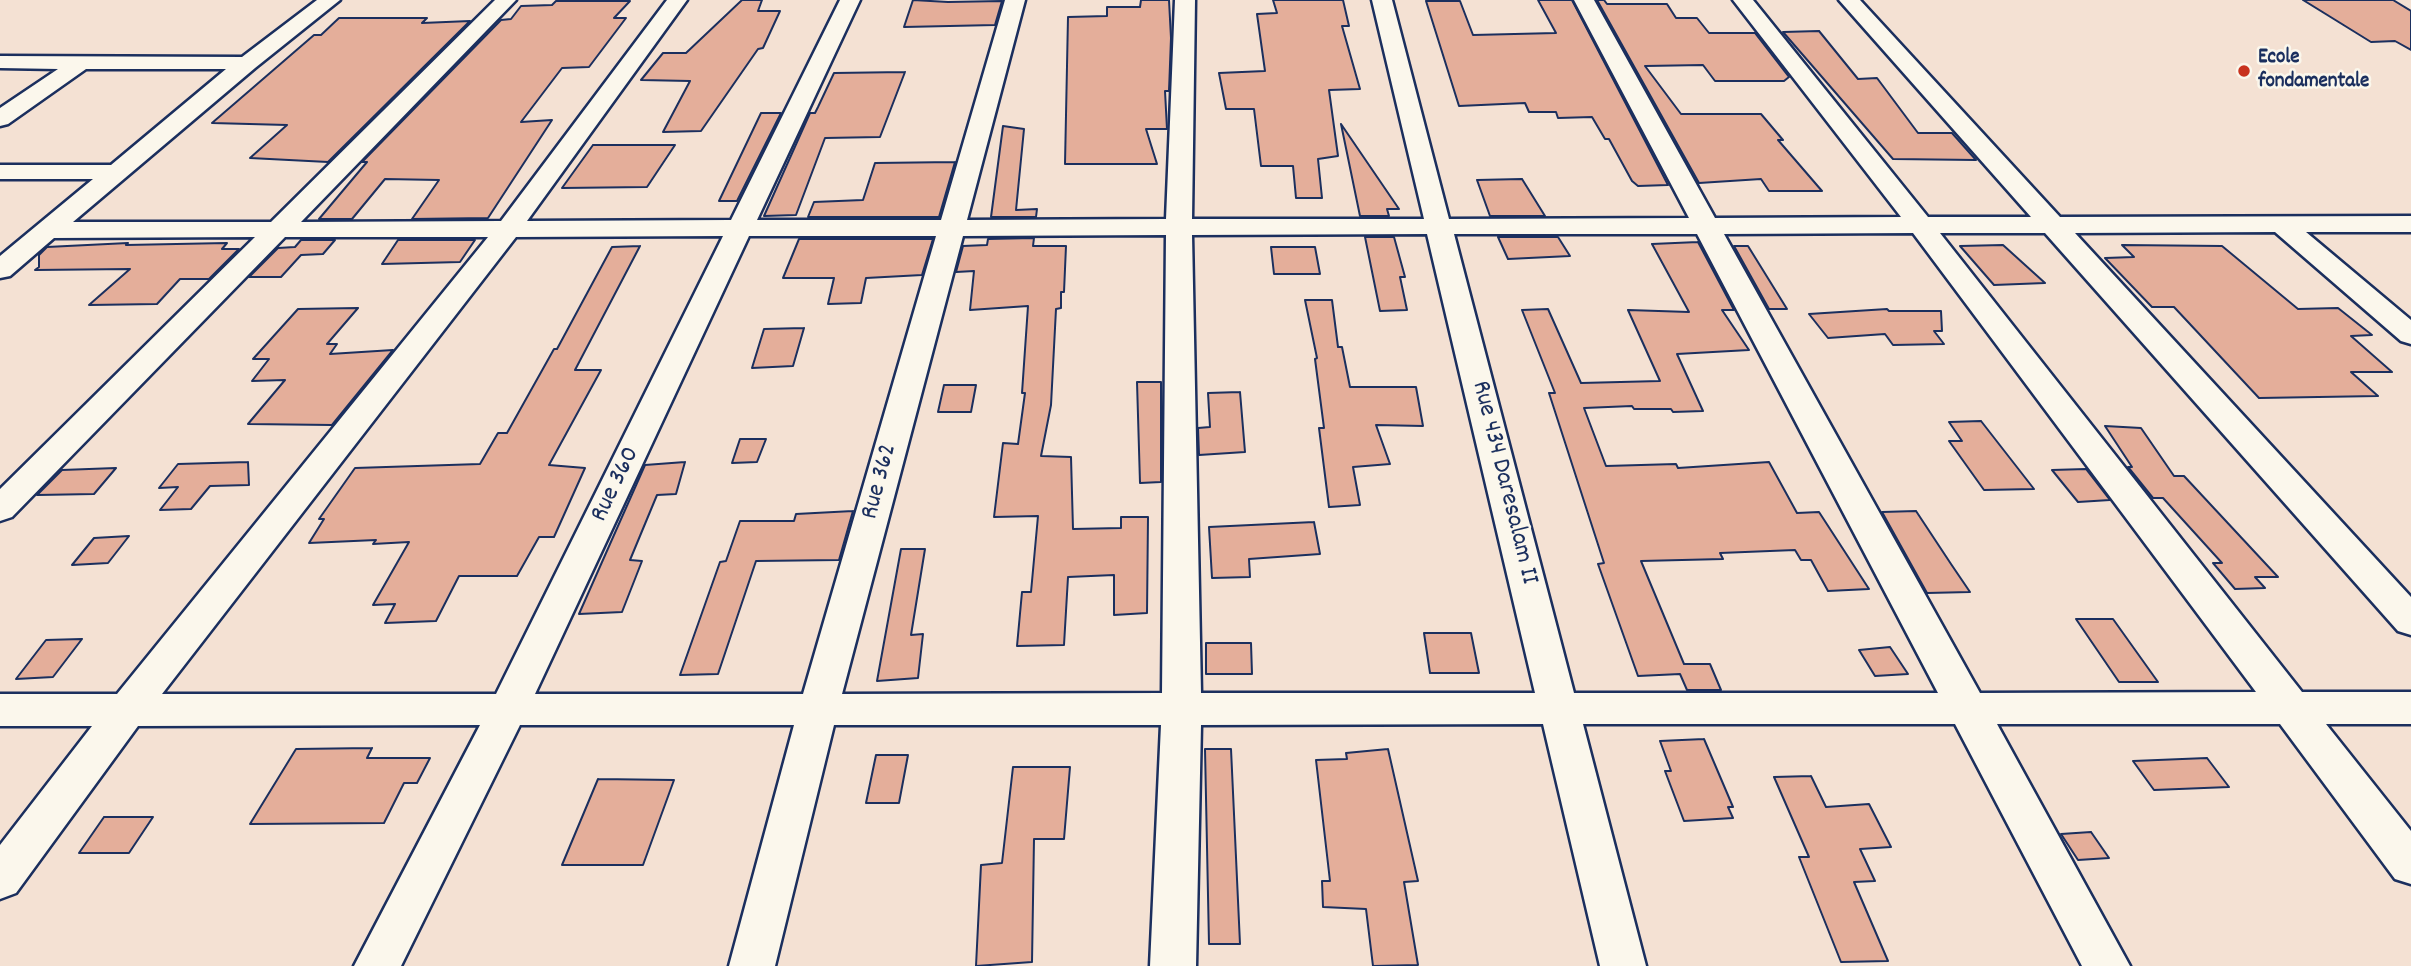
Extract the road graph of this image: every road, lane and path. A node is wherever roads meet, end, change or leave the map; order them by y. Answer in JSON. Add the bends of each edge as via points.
{"nodes":[{"id":1,"x":330,"y":0,"type":"edge"},
{"id":2,"x":506,"y":0,"type":"edge"},
{"id":3,"x":677,"y":0,"type":"edge"},
{"id":4,"x":850,"y":0,"type":"edge"},
{"id":5,"x":1015,"y":0,"type":"edge"},
{"id":6,"x":1185,"y":0,"type":"edge"},
{"id":7,"x":1382,"y":0,"type":"edge"},
{"id":8,"x":1584,"y":0,"type":"edge"},
{"id":9,"x":1743,"y":0,"type":"edge"},
{"id":10,"x":1849,"y":0,"type":"edge"},
{"id":11,"x":0,"y":62,"type":"edge"},
{"id":12,"x":80,"y":63,"type":"junction"},
{"id":13,"x":247,"y":63,"type":"junction"},
{"id":14,"x":0,"y":119,"type":"edge"},
{"id":15,"x":0,"y":172,"type":"edge"},
{"id":16,"x":119,"y":172,"type":"junction"},
{"id":17,"x":2411,"y":224,"type":"edge"},
{"id":18,"x":2055,"y":225,"type":"junction"},
{"id":19,"x":2282,"y":225,"type":"junction"},
{"id":20,"x":1706,"y":226,"type":"junction"},
{"id":21,"x":1920,"y":226,"type":"junction"},
{"id":22,"x":1439,"y":227,"type":"junction"},
{"id":23,"x":741,"y":228,"type":"junction"},
{"id":24,"x":951,"y":228,"type":"junction"},
{"id":25,"x":1179,"y":228,"type":"junction"},
{"id":26,"x":277,"y":229,"type":"junction"},
{"id":27,"x":508,"y":229,"type":"junction"},
{"id":28,"x":50,"y":230,"type":"junction"},
{"id":29,"x":0,"y":270,"type":"edge"},
{"id":30,"x":2411,"y":335,"type":"edge"},
{"id":31,"x":0,"y":509,"type":"edge"},
{"id":32,"x":2411,"y":621,"type":"edge"},
{"id":33,"x":1968,"y":708,"type":"junction"},
{"id":34,"x":2291,"y":708,"type":"junction"},
{"id":35,"x":2411,"y":708,"type":"edge"},
{"id":36,"x":818,"y":709,"type":"junction"},
{"id":37,"x":1182,"y":709,"type":"junction"},
{"id":38,"x":1559,"y":709,"type":"junction"},
{"id":39,"x":0,"y":710,"type":"edge"},
{"id":40,"x":127,"y":710,"type":"junction"},
{"id":41,"x":508,"y":710,"type":"junction"},
{"id":42,"x":2411,"y":865,"type":"edge"},
{"id":43,"x":0,"y":879,"type":"edge"},
{"id":44,"x":377,"y":966,"type":"edge"},
{"id":45,"x":752,"y":966,"type":"edge"},
{"id":46,"x":1173,"y":966,"type":"edge"},
{"id":47,"x":1623,"y":966,"type":"edge"},
{"id":48,"x":2107,"y":966,"type":"edge"}],
"edges":[{"from":1,"to":13,"type":"street"},
{"from":2,"to":26,"type":"street"},
{"from":3,"to":27,"type":"street"},
{"from":4,"to":23,"type":"street","name":"Rue 360"},
{"from":5,"to":24,"type":"street","name":"Rue 362"},
{"from":6,"to":25,"type":"street"},
{"from":7,"to":22,"type":"street","name":"Rue 434 Daresalam II"},
{"from":8,"to":20,"type":"street"},
{"from":9,"to":21,"type":"street"},
{"from":10,"to":18,"type":"street"},
{"from":11,"to":12,"type":"street"},
{"from":12,"to":13,"type":"street"},
{"from":12,"to":14,"type":"street"},
{"from":13,"to":16,"type":"street"},
{"from":15,"to":16,"type":"street"},
{"from":16,"to":28,"type":"street"},
{"from":17,"to":19,"type":"street"},
{"from":18,"to":19,"type":"street"},
{"from":18,"to":21,"type":"street"},
{"from":18,"to":32,"type":"street"},
{"from":19,"to":30,"type":"street"},
{"from":20,"to":21,"type":"street"},
{"from":20,"to":22,"type":"street"},
{"from":20,"to":33,"type":"street"},
{"from":21,"to":34,"type":"street"},
{"from":22,"to":25,"type":"street"},
{"from":22,"to":38,"type":"street","name":"Rue 434 Daresalam II"},
{"from":23,"to":24,"type":"street"},
{"from":23,"to":27,"type":"street"},
{"from":23,"to":41,"type":"street","name":"Rue 360"},
{"from":24,"to":25,"type":"street"},
{"from":24,"to":36,"type":"street","name":"Rue 362"},
{"from":25,"to":37,"type":"street"},
{"from":26,"to":27,"type":"street"},
{"from":26,"to":28,"type":"street"},
{"from":26,"to":31,"type":"street"},
{"from":27,"to":40,"type":"street"},
{"from":28,"to":29,"type":"street"},
{"from":33,"to":34,"type":"street"},
{"from":33,"to":38,"type":"street"},
{"from":33,"to":48,"type":"street"},
{"from":34,"to":35,"type":"street"},
{"from":34,"to":42,"type":"street"},
{"from":36,"to":37,"type":"street"},
{"from":36,"to":41,"type":"street"},
{"from":36,"to":45,"type":"street","name":"Rue 362"},
{"from":37,"to":38,"type":"street"},
{"from":37,"to":46,"type":"street"},
{"from":38,"to":47,"type":"street","name":"Rue 434 Daresalam II"},
{"from":39,"to":40,"type":"street"},
{"from":40,"to":41,"type":"street"},
{"from":40,"to":43,"type":"street"},
{"from":41,"to":44,"type":"street","name":"Rue 360"}]}
